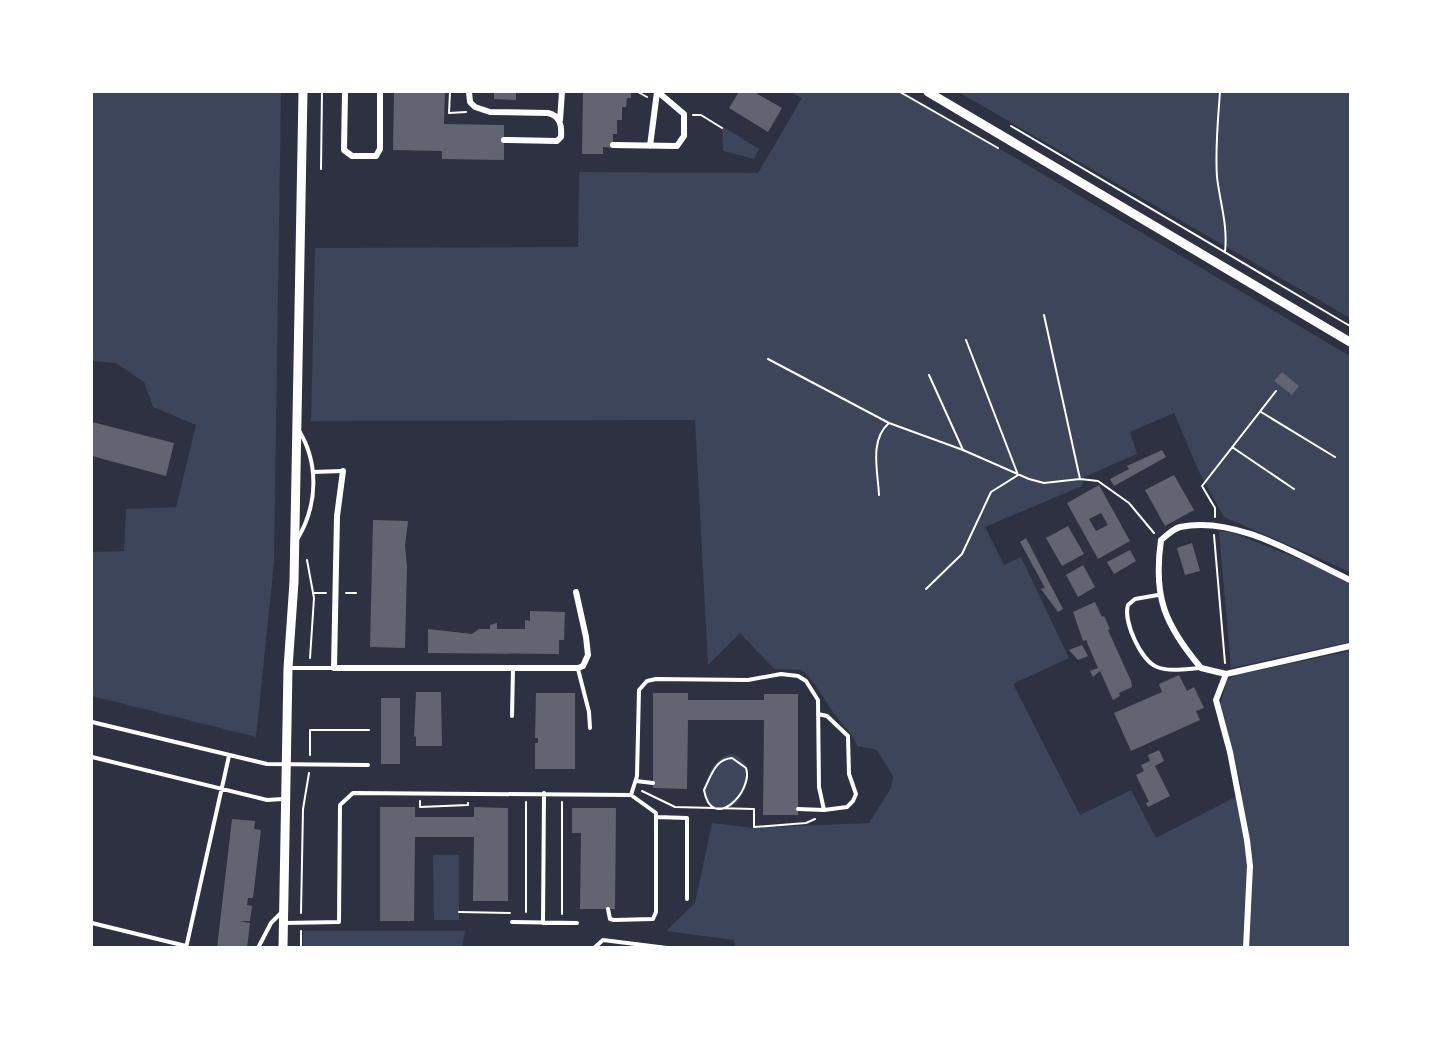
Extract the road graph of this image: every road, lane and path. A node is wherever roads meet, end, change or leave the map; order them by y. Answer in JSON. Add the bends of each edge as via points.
{"nodes":[{"id":1,"x":303,"y":92,"type":"edge"},
{"id":2,"x":322,"y":92,"type":"edge"},
{"id":3,"x":345,"y":92,"type":"edge"},
{"id":4,"x":380,"y":92,"type":"edge"},
{"id":5,"x":450,"y":92,"type":"edge"},
{"id":6,"x":469,"y":92,"type":"edge"},
{"id":7,"x":562,"y":92,"type":"edge"},
{"id":8,"x":658,"y":92,"type":"edge"},
{"id":9,"x":1220,"y":92,"type":"edge"},
{"id":10,"x":935,"y":93,"type":"edge"},
{"id":11,"x":475,"y":107,"type":"junction"},
{"id":12,"x":560,"y":121,"type":"junction"},
{"id":13,"x":1002,"y":121,"type":"dead end"},
{"id":14,"x":504,"y":140,"type":"dead end"},
{"id":15,"x":613,"y":145,"type":"dead end"},
{"id":16,"x":650,"y":146,"type":"junction"},
{"id":17,"x":316,"y":156,"type":"dead end"},
{"id":18,"x":321,"y":156,"type":"junction"},
{"id":19,"x":321,"y":169,"type":"dead end"},
{"id":20,"x":1225,"y":252,"type":"junction"},
{"id":21,"x":1044,"y":315,"type":"dead end"},
{"id":22,"x":1350,"y":326,"type":"edge"},
{"id":23,"x":966,"y":340,"type":"dead end"},
{"id":24,"x":1350,"y":342,"type":"edge"},
{"id":25,"x":768,"y":359,"type":"dead end"},
{"id":26,"x":929,"y":375,"type":"dead end"},
{"id":27,"x":1276,"y":391,"type":"dead end"},
{"id":28,"x":1261,"y":412,"type":"junction"},
{"id":29,"x":889,"y":423,"type":"junction"},
{"id":30,"x":297,"y":426,"type":"junction"},
{"id":31,"x":1232,"y":447,"type":"junction"},
{"id":32,"x":963,"y":450,"type":"junction"},
{"id":33,"x":1335,"y":457,"type":"dead end"},
{"id":34,"x":343,"y":471,"type":"joint"},
{"id":35,"x":313,"y":472,"type":"junction"},
{"id":36,"x":1018,"y":475,"type":"junction"},
{"id":37,"x":1080,"y":479,"type":"junction"},
{"id":38,"x":1294,"y":489,"type":"dead end"},
{"id":39,"x":879,"y":495,"type":"dead end"},
{"id":40,"x":1213,"y":525,"type":"junction"},
{"id":41,"x":1161,"y":540,"type":"junction"},
{"id":42,"x":295,"y":544,"type":"junction"},
{"id":43,"x":307,"y":555,"type":"dead end"},
{"id":44,"x":1350,"y":580,"type":"edge"},
{"id":45,"x":926,"y":589,"type":"dead end"},
{"id":46,"x":314,"y":592,"type":"junction"},
{"id":47,"x":576,"y":592,"type":"dead end"},
{"id":48,"x":326,"y":593,"type":"dead end"},
{"id":49,"x":347,"y":593,"type":"dead end"},
{"id":50,"x":356,"y":593,"type":"dead end"},
{"id":51,"x":1158,"y":595,"type":"junction"},
{"id":52,"x":1350,"y":646,"type":"edge"},
{"id":53,"x":309,"y":667,"type":"junction"},
{"id":54,"x":288,"y":668,"type":"junction"},
{"id":55,"x":333,"y":668,"type":"junction"},
{"id":56,"x":578,"y":668,"type":"junction"},
{"id":57,"x":1201,"y":668,"type":"junction"},
{"id":58,"x":513,"y":669,"type":"junction"},
{"id":59,"x":1226,"y":674,"type":"junction"},
{"id":60,"x":818,"y":714,"type":"junction"},
{"id":61,"x":512,"y":716,"type":"dead end"},
{"id":62,"x":92,"y":722,"type":"edge"},
{"id":63,"x":590,"y":728,"type":"dead end"},
{"id":64,"x":369,"y":730,"type":"dead end"},
{"id":65,"x":229,"y":756,"type":"junction"},
{"id":66,"x":92,"y":757,"type":"edge"},
{"id":67,"x":309,"y":764,"type":"junction"},
{"id":68,"x":286,"y":765,"type":"junction"},
{"id":69,"x":368,"y":765,"type":"dead end"},
{"id":70,"x":653,"y":783,"type":"dead end"},
{"id":71,"x":635,"y":784,"type":"junction"},
{"id":72,"x":221,"y":789,"type":"junction"},
{"id":73,"x":526,"y":793,"type":"junction"},
{"id":74,"x":544,"y":793,"type":"junction"},
{"id":75,"x":631,"y":795,"type":"junction"},
{"id":76,"x":286,"y":799,"type":"junction"},
{"id":77,"x":562,"y":800,"type":"dead end"},
{"id":78,"x":720,"y":808,"type":"junction"},
{"id":79,"x":798,"y":809,"type":"dead end"},
{"id":80,"x":818,"y":809,"type":"junction"},
{"id":81,"x":824,"y":810,"type":"junction"},
{"id":82,"x":656,"y":817,"type":"junction"},
{"id":83,"x":687,"y":899,"type":"dead end"},
{"id":84,"x":608,"y":909,"type":"dead end"},
{"id":85,"x":282,"y":911,"type":"junction"},
{"id":86,"x":459,"y":912,"type":"dead end"},
{"id":87,"x":526,"y":912,"type":"dead end"},
{"id":88,"x":507,"y":913,"type":"dead end"},
{"id":89,"x":562,"y":914,"type":"dead end"},
{"id":90,"x":512,"y":922,"type":"dead end"},
{"id":91,"x":543,"y":922,"type":"junction"},
{"id":92,"x":92,"y":923,"type":"edge"},
{"id":93,"x":301,"y":923,"type":"junction"},
{"id":94,"x":577,"y":923,"type":"dead end"},
{"id":95,"x":283,"y":924,"type":"junction"},
{"id":96,"x":186,"y":947,"type":"edge"},
{"id":97,"x":258,"y":948,"type":"edge"},
{"id":98,"x":283,"y":948,"type":"edge"},
{"id":99,"x":301,"y":948,"type":"edge"},
{"id":100,"x":594,"y":948,"type":"edge"},
{"id":101,"x":667,"y":948,"type":"edge"},
{"id":102,"x":1246,"y":948,"type":"edge"}],
"edges":[{"from":1,"to":30,"type":"street"},
{"from":2,"to":18,"type":"path"},
{"from":3,"to":4,"type":"street","via":[[344,150],[352,156],[376,156],[380,149]]},
{"from":5,"to":11,"type":"path","via":[[449,113],[465,113]]},
{"from":6,"to":11,"type":"street"},
{"from":7,"to":12,"type":"street"},
{"from":8,"to":16,"type":"street"},
{"from":8,"to":16,"type":"street","via":[[684,114],[684,136],[677,146]]},
{"from":9,"to":20,"type":"path","via":[[1216,149],[1227,232]]},
{"from":10,"to":24,"type":"street"},
{"from":11,"to":12,"type":"street","via":[[490,112],[548,113]]},
{"from":12,"to":14,"type":"street","via":[[561,137],[557,141]]},
{"from":13,"to":20,"type":"path"},
{"from":15,"to":16,"type":"street"},
{"from":17,"to":18,"type":"path"},
{"from":18,"to":19,"type":"path"},
{"from":20,"to":22,"type":"path"},
{"from":21,"to":37,"type":"path"},
{"from":23,"to":36,"type":"path"},
{"from":25,"to":29,"type":"path"},
{"from":26,"to":32,"type":"path"},
{"from":27,"to":28,"type":"path"},
{"from":28,"to":31,"type":"path"},
{"from":28,"to":33,"type":"path"},
{"from":29,"to":32,"type":"path"},
{"from":29,"to":39,"type":"path","via":[[878,440]]},
{"from":30,"to":35,"type":"lane","via":[[309,449]]},
{"from":30,"to":42,"type":"street"},
{"from":31,"to":38,"type":"path"},
{"from":31,"to":40,"type":"path","via":[[1202,486],[1215,508]]},
{"from":32,"to":36,"type":"path"},
{"from":34,"to":35,"type":"lane"},
{"from":34,"to":55,"type":"street","via":[[337,516]]},
{"from":35,"to":42,"type":"lane","via":[[310,513]]},
{"from":36,"to":37,"type":"path","via":[[1044,483]]},
{"from":36,"to":45,"type":"path","via":[[991,492],[962,554]]},
{"from":37,"to":41,"type":"path","via":[[1098,481],[1116,492]]},
{"from":40,"to":41,"type":"street","via":[[1178,528]]},
{"from":40,"to":44,"type":"street","via":[[1262,540]]},
{"from":40,"to":59,"type":"path"},
{"from":41,"to":51,"type":"street","via":[[1156,572]]},
{"from":42,"to":54,"type":"street"},
{"from":43,"to":46,"type":"path"},
{"from":46,"to":48,"type":"path"},
{"from":46,"to":53,"type":"path"},
{"from":47,"to":56,"type":"street","via":[[588,655]]},
{"from":49,"to":50,"type":"path"},
{"from":51,"to":57,"type":"street","via":[[1175,630]]},
{"from":51,"to":57,"type":"lane","via":[[1135,599],[1128,605],[1127,621],[1147,660],[1172,670]]},
{"from":52,"to":59,"type":"street"},
{"from":53,"to":54,"type":"lane"},
{"from":53,"to":55,"type":"lane"},
{"from":54,"to":68,"type":"street"},
{"from":55,"to":58,"type":"street"},
{"from":56,"to":58,"type":"street"},
{"from":56,"to":63,"type":"lane"},
{"from":57,"to":59,"type":"street"},
{"from":58,"to":61,"type":"lane"},
{"from":59,"to":102,"type":"street","via":[[1216,700],[1247,840],[1250,866]]},
{"from":60,"to":71,"type":"lane","via":[[818,700],[798,676],[647,681],[639,690]]},
{"from":60,"to":81,"type":"lane","via":[[819,787]]},
{"from":60,"to":81,"type":"lane","via":[[827,716],[848,736],[849,774],[856,794],[847,807]]},
{"from":62,"to":65,"type":"lane"},
{"from":64,"to":67,"type":"path","via":[[310,730]]},
{"from":65,"to":68,"type":"lane"},
{"from":65,"to":72,"type":"lane"},
{"from":66,"to":72,"type":"lane"},
{"from":67,"to":68,"type":"lane"},
{"from":67,"to":69,"type":"lane"},
{"from":67,"to":93,"type":"path","via":[[303,809]]},
{"from":68,"to":76,"type":"street"},
{"from":70,"to":71,"type":"lane"},
{"from":71,"to":75,"type":"lane"},
{"from":71,"to":78,"type":"path","via":[[675,807]]},
{"from":72,"to":76,"type":"lane","via":[[267,800]]},
{"from":72,"to":96,"type":"lane"},
{"from":73,"to":74,"type":"lane"},
{"from":73,"to":87,"type":"path"},
{"from":73,"to":93,"type":"lane","via":[[359,792],[347,796],[340,805],[339,922]]},
{"from":74,"to":75,"type":"lane"},
{"from":74,"to":91,"type":"lane"},
{"from":75,"to":82,"type":"lane","via":[[652,808]]},
{"from":76,"to":85,"type":"street"},
{"from":77,"to":89,"type":"path"},
{"from":78,"to":78,"type":"path","via":[[709,803],[704,790],[716,765],[732,758],[746,768],[746,779],[733,805]]},
{"from":78,"to":80,"type":"path","via":[[754,809],[754,827],[806,822],[818,818]]},
{"from":79,"to":80,"type":"lane"},
{"from":80,"to":81,"type":"lane"},
{"from":82,"to":83,"type":"lane","via":[[687,818]]},
{"from":82,"to":84,"type":"lane","via":[[653,919],[614,920],[610,919]]},
{"from":85,"to":95,"type":"street"},
{"from":85,"to":97,"type":"lane"},
{"from":86,"to":88,"type":"path"},
{"from":90,"to":91,"type":"lane"},
{"from":91,"to":94,"type":"lane"},
{"from":92,"to":96,"type":"lane"},
{"from":93,"to":95,"type":"lane"},
{"from":93,"to":99,"type":"path"},
{"from":95,"to":98,"type":"street"},
{"from":100,"to":101,"type":"lane","via":[[603,940]]}]}
